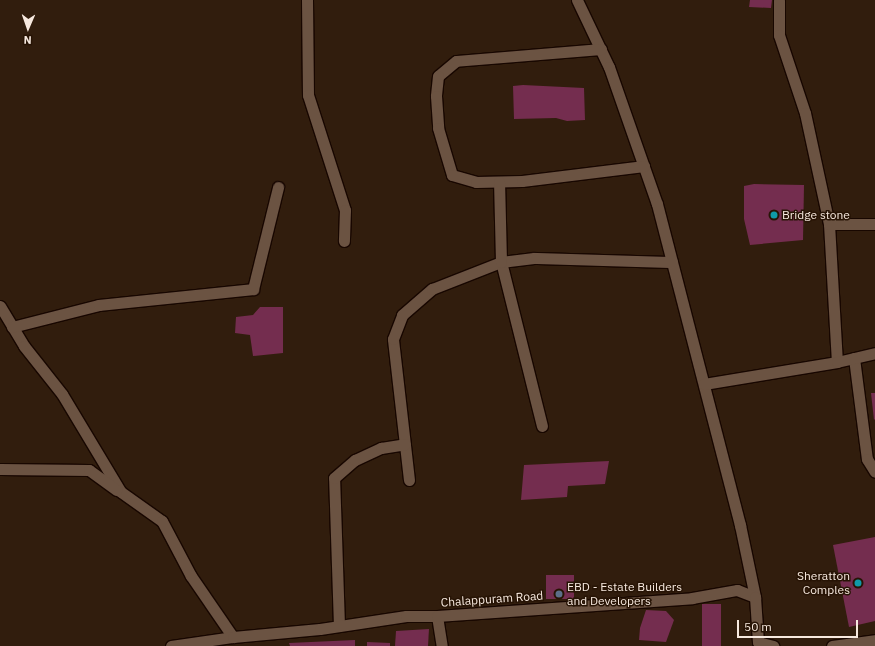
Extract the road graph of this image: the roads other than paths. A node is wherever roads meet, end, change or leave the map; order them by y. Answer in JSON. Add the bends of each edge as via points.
{"nodes":[{"id":1,"x":307,"y":0,"type":"edge"},
{"id":2,"x":577,"y":0,"type":"edge"},
{"id":3,"x":779,"y":0,"type":"edge"},
{"id":4,"x":601,"y":49,"type":"junction"},
{"id":5,"x":644,"y":166,"type":"junction"},
{"id":6,"x":499,"y":182,"type":"junction"},
{"id":7,"x":278,"y":188,"type":"dead end"},
{"id":8,"x":829,"y":224,"type":"junction"},
{"id":9,"x":875,"y":224,"type":"edge"},
{"id":10,"x":344,"y":241,"type":"dead end"},
{"id":11,"x":501,"y":262,"type":"junction"},
{"id":12,"x":672,"y":262,"type":"junction"},
{"id":13,"x":0,"y":306,"type":"edge"},
{"id":14,"x":12,"y":327,"type":"junction"},
{"id":15,"x":875,"y":353,"type":"edge"},
{"id":16,"x":854,"y":358,"type":"junction"},
{"id":17,"x":837,"y":362,"type":"junction"},
{"id":18,"x":704,"y":384,"type":"junction"},
{"id":19,"x":542,"y":426,"type":"dead end"},
{"id":20,"x":405,"y":444,"type":"junction"},
{"id":21,"x":0,"y":469,"type":"edge"},
{"id":22,"x":875,"y":472,"type":"edge"},
{"id":23,"x":409,"y":480,"type":"dead end"},
{"id":24,"x":121,"y":492,"type":"junction"},
{"id":25,"x":755,"y":597,"type":"junction"},
{"id":26,"x":437,"y":616,"type":"junction"},
{"id":27,"x":339,"y":626,"type":"junction"},
{"id":28,"x":233,"y":637,"type":"junction"},
{"id":29,"x":875,"y":640,"type":"edge"},
{"id":30,"x":756,"y":644,"type":"edge"},
{"id":31,"x":171,"y":646,"type":"edge"},
{"id":32,"x":442,"y":646,"type":"edge"},
{"id":33,"x":773,"y":646,"type":"edge"},
{"id":34,"x":832,"y":646,"type":"edge"}],
"edges":[{"from":1,"to":10,"type":"street","via":[[308,95],[345,210]]},
{"from":2,"to":4,"type":"street"},
{"from":3,"to":8,"type":"street","via":[[779,35],[805,113]]},
{"from":4,"to":5,"type":"street"},
{"from":4,"to":6,"type":"street","via":[[456,61],[438,76],[438,128],[452,174],[476,182]]},
{"from":5,"to":6,"type":"street"},
{"from":5,"to":12,"type":"street"},
{"from":6,"to":11,"type":"street"},
{"from":7,"to":14,"type":"street","via":[[253,289],[99,305]]},
{"from":8,"to":9,"type":"street"},
{"from":8,"to":17,"type":"street"},
{"from":11,"to":12,"type":"street","via":[[534,258]]},
{"from":11,"to":19,"type":"street"},
{"from":11,"to":20,"type":"street","via":[[432,289],[402,315],[393,338]]},
{"from":12,"to":18,"type":"street"},
{"from":13,"to":14,"type":"street"},
{"from":14,"to":24,"type":"street","via":[[62,394]]},
{"from":15,"to":16,"type":"street"},
{"from":16,"to":17,"type":"street"},
{"from":16,"to":22,"type":"street","via":[[867,459]]},
{"from":17,"to":18,"type":"street"},
{"from":18,"to":25,"type":"street","via":[[740,525]]},
{"from":20,"to":23,"type":"street"},
{"from":20,"to":27,"type":"street","via":[[380,448],[355,460],[334,478]]},
{"from":21,"to":24,"type":"street","via":[[89,470]]},
{"from":24,"to":28,"type":"street","via":[[162,521],[191,576]]},
{"from":25,"to":26,"type":"street","name":"Chalappuram Road","via":[[737,590],[692,598]]},
{"from":25,"to":30,"type":"street"},
{"from":26,"to":27,"type":"street","name":"Chalappuram Road","via":[[406,616]]},
{"from":26,"to":32,"type":"street"},
{"from":27,"to":28,"type":"street","name":"Chalappuram Road"},
{"from":28,"to":31,"type":"street","name":"Chalappuram Road"},
{"from":29,"to":34,"type":"street"},
{"from":30,"to":33,"type":"street"}]}
